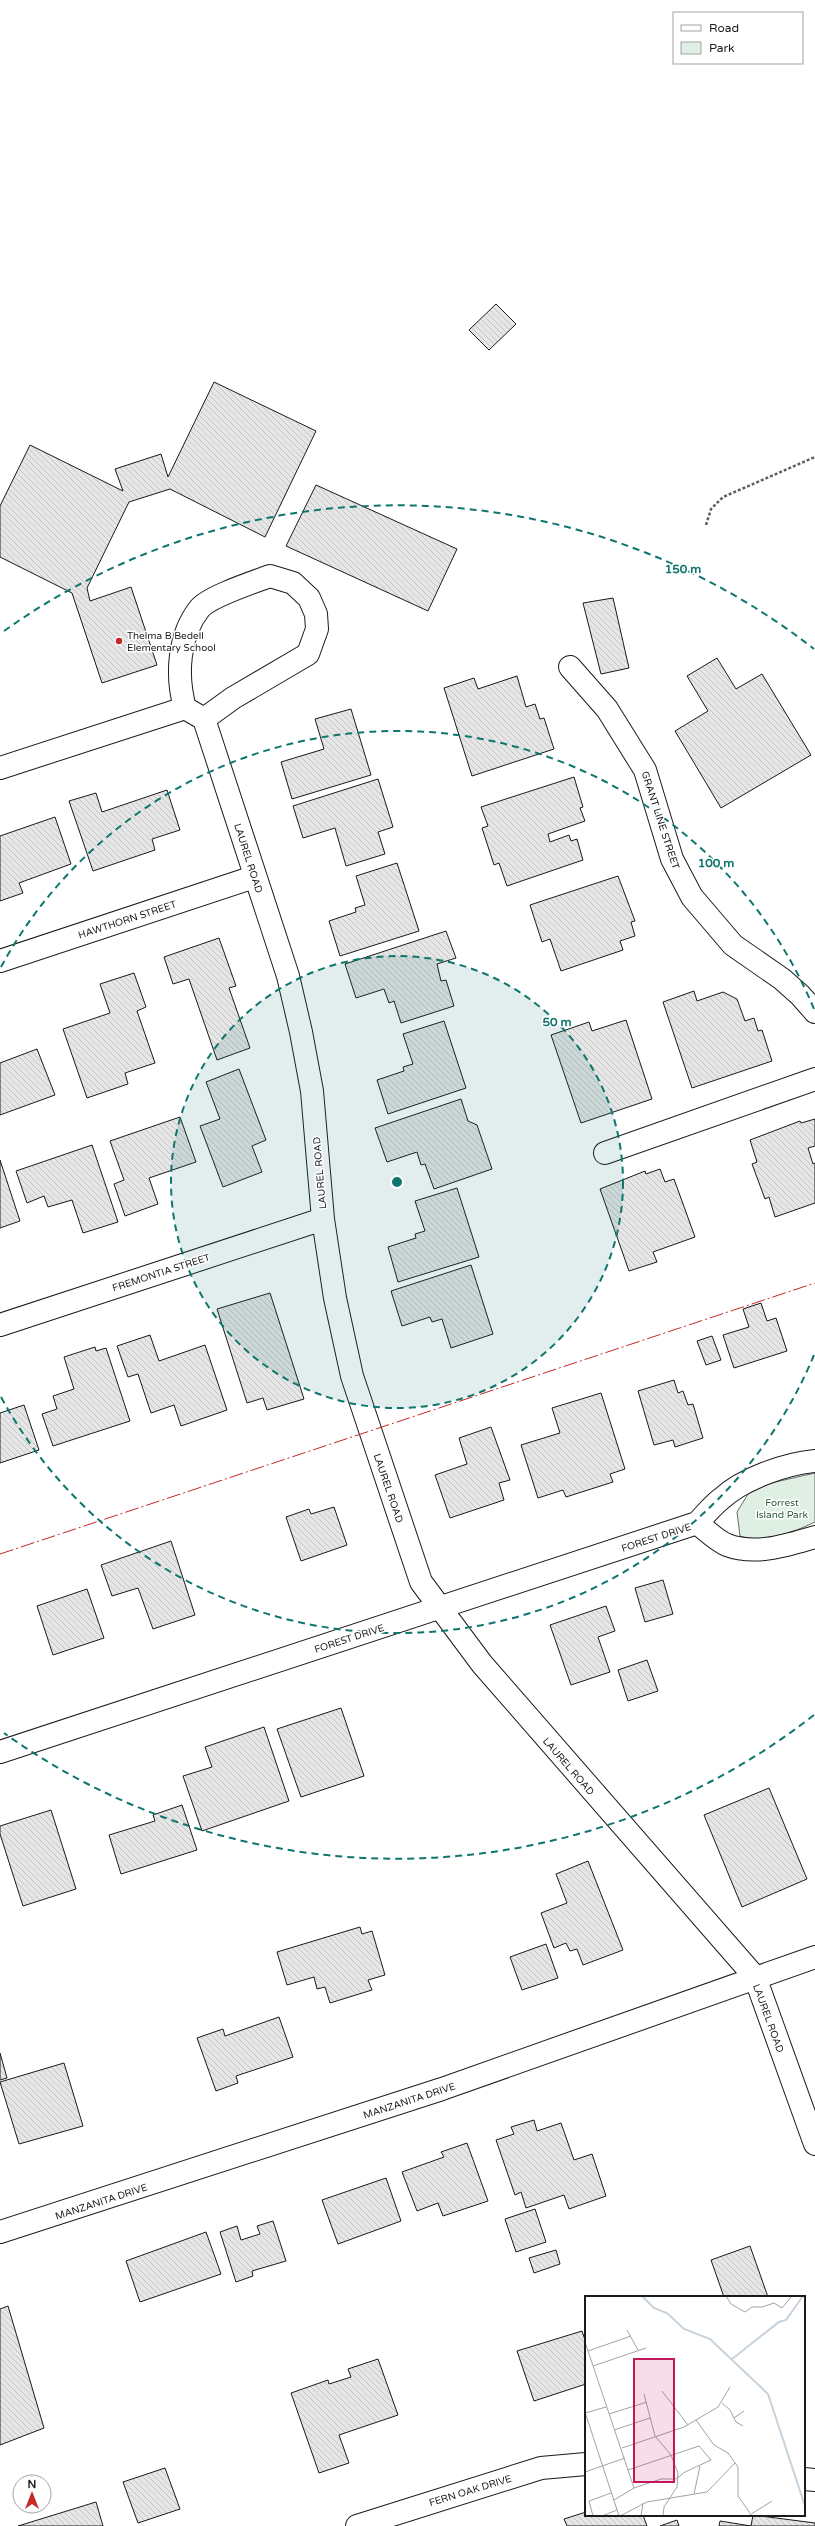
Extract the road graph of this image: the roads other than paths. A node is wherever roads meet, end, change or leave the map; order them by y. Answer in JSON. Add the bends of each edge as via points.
{"nodes":[{"id":1,"x":570,"y":667,"type":"dead end"},
{"id":2,"x":185,"y":708,"type":"junction"},
{"id":3,"x":204,"y":719,"type":"junction"},
{"id":4,"x":0,"y":768,"type":"edge"},
{"id":5,"x":254,"y":876,"type":"junction"},
{"id":6,"x":0,"y":961,"type":"edge"},
{"id":7,"x":815,"y":1012,"type":"edge"},
{"id":8,"x":815,"y":1079,"type":"edge"},
{"id":9,"x":605,"y":1153,"type":"dead end"},
{"id":10,"x":323,"y":1219,"type":"junction"},
{"id":11,"x":0,"y":1325,"type":"edge"},
{"id":12,"x":815,"y":1461,"type":"edge"},
{"id":13,"x":697,"y":1524,"type":"junction"},
{"id":14,"x":815,"y":1537,"type":"edge"},
{"id":15,"x":438,"y":1608,"type":"junction"},
{"id":16,"x":0,"y":1752,"type":"edge"},
{"id":17,"x":815,"y":1957,"type":"edge"},
{"id":18,"x":755,"y":1977,"type":"junction"},
{"id":19,"x":815,"y":2144,"type":"edge"},
{"id":20,"x":0,"y":2232,"type":"edge"},
{"id":21,"x":585,"y":2464,"type":"edge"},
{"id":22,"x":805,"y":2479,"type":"edge"},
{"id":23,"x":815,"y":2480,"type":"edge"},
{"id":24,"x":357,"y":2526,"type":"edge"}],
"edges":[{"from":1,"to":7,"type":"street","name":"GRANT LINE STREET","via":[[607,709],[642,764],[654,794],[672,859],[692,896],[733,945],[782,979]]},
{"from":2,"to":3,"type":"street"},
{"from":2,"to":3,"type":"street","via":[[179,669],[184,638],[201,608],[234,590],[270,576],[293,583],[310,598],[316,614],[317,629],[308,654],[233,698]]},
{"from":2,"to":4,"type":"street"},
{"from":3,"to":5,"type":"street","name":"LAUREL ROAD"},
{"from":5,"to":6,"type":"street","name":"HAWTHORN STREET"},
{"from":5,"to":10,"type":"street","name":"LAUREL ROAD","via":[[288,976],[301,1032],[312,1091]]},
{"from":8,"to":9,"type":"street"},
{"from":10,"to":11,"type":"street","name":"FREMONTIA STREET"},
{"from":10,"to":15,"type":"street","name":"LAUREL ROAD","via":[[335,1298],[352,1376],[421,1582]]},
{"from":12,"to":13,"type":"street","name":"FOREST DRIVE","via":[[774,1471],[741,1485],[721,1498]]},
{"from":13,"to":14,"type":"street","name":"FOREST DRIVE","via":[[727,1545],[751,1550],[780,1547]]},
{"from":13,"to":15,"type":"street","name":"FOREST DRIVE"},
{"from":15,"to":16,"type":"street","name":"FOREST DRIVE"},
{"from":15,"to":18,"type":"street","name":"LAUREL ROAD","via":[[579,1778]]},
{"from":17,"to":18,"type":"street","name":"MANZANITA DRIVE"},
{"from":18,"to":19,"type":"street","name":"LAUREL ROAD"},
{"from":18,"to":20,"type":"street","name":"MANZANITA DRIVE","via":[[442,2089]]},
{"from":21,"to":24,"type":"street","name":"FERN OAK DRIVE","via":[[541,2468]]},
{"from":22,"to":23,"type":"street"}]}
